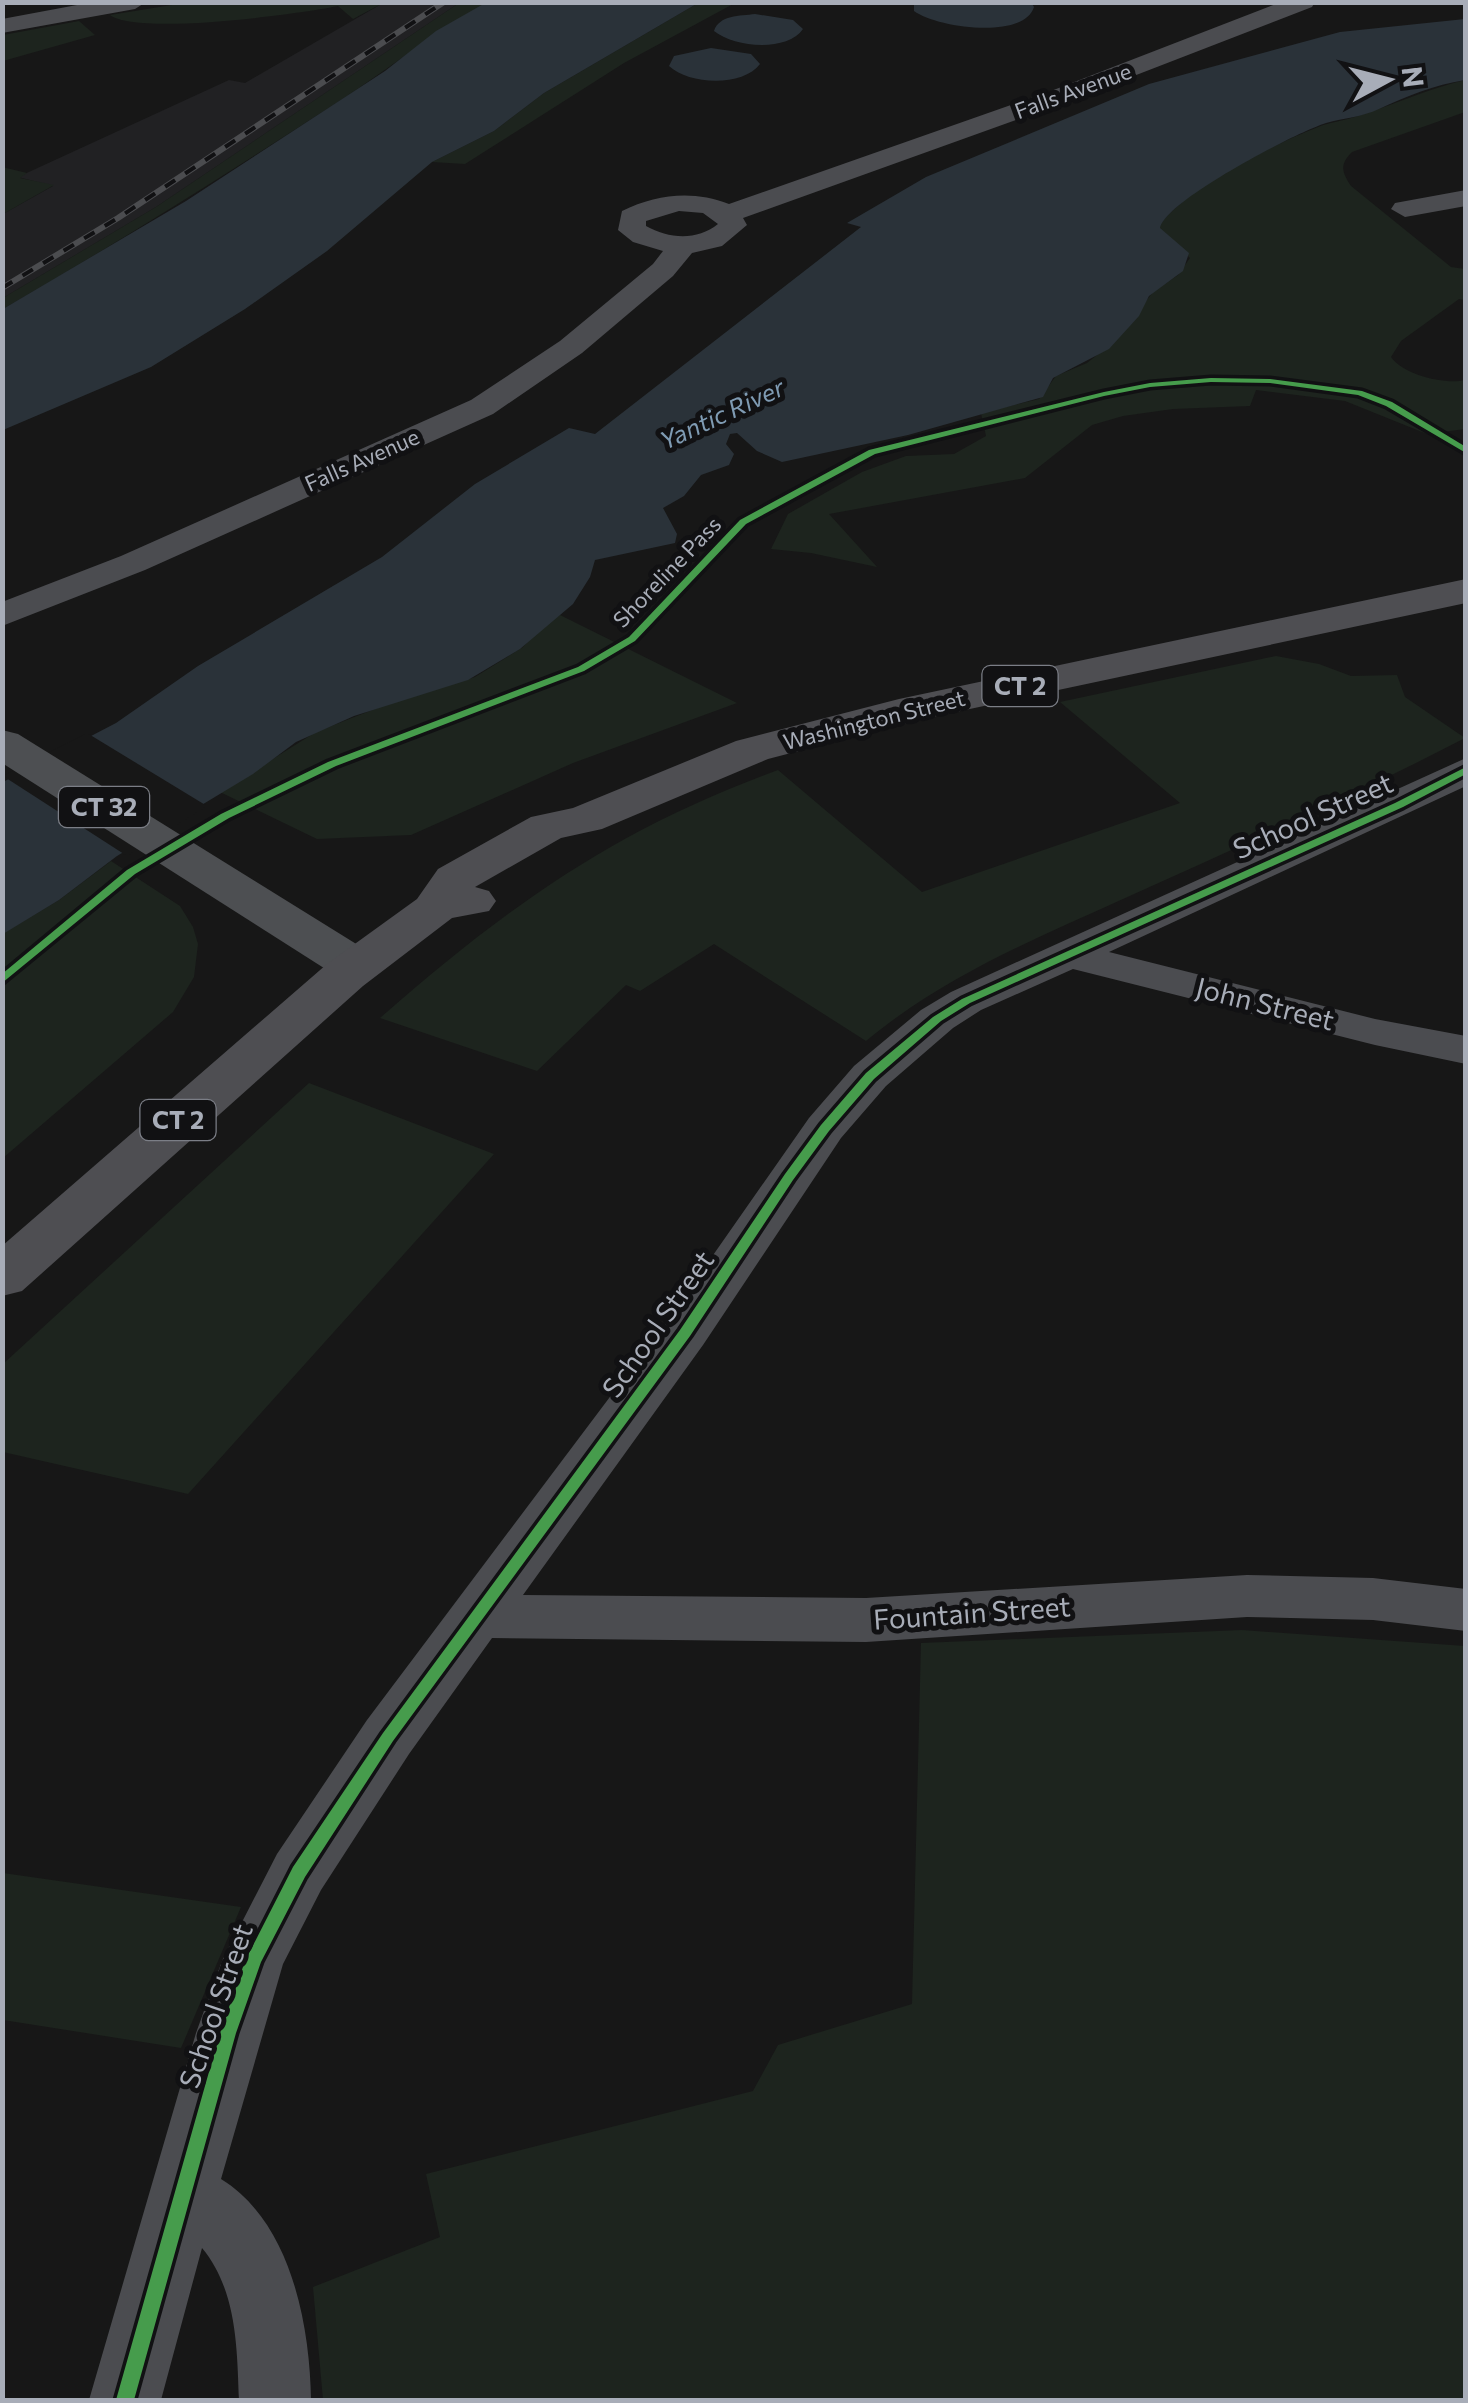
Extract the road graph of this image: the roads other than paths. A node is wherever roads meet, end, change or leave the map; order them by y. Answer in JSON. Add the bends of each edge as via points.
{"nodes":[{"id":1,"x":135,"y":2,"type":"edge"},
{"id":2,"x":1304,"y":2,"type":"edge"},
{"id":3,"x":2,"y":26,"type":"edge"},
{"id":4,"x":1466,"y":198,"type":"edge"},
{"id":5,"x":1405,"y":208,"type":"dead end"},
{"id":6,"x":728,"y":214,"type":"junction"},
{"id":7,"x":684,"y":244,"type":"junction"},
{"id":8,"x":1466,"y":591,"type":"edge"},
{"id":9,"x":2,"y":615,"type":"edge"},
{"id":10,"x":2,"y":743,"type":"edge"},
{"id":11,"x":1466,"y":770,"type":"edge"},
{"id":12,"x":1066,"y":954,"type":"junction"},
{"id":13,"x":356,"y":966,"type":"junction"},
{"id":14,"x":1466,"y":1050,"type":"edge"},
{"id":15,"x":2,"y":1277,"type":"edge"},
{"id":16,"x":1466,"y":1610,"type":"edge"},
{"id":17,"x":478,"y":1616,"type":"junction"},
{"id":18,"x":183,"y":2193,"type":"junction"},
{"id":19,"x":125,"y":2400,"type":"edge"},
{"id":20,"x":275,"y":2400,"type":"edge"}],
"edges":[{"from":1,"to":3,"type":"street"},
{"from":2,"to":6,"type":"street","name":"Falls Avenue"},
{"from":4,"to":5,"type":"street"},
{"from":6,"to":7,"type":"street","name":"Falls Avenue","via":[[730,231]]},
{"from":6,"to":7,"type":"street","via":[[680,204],[632,217],[632,230],[640,236]]},
{"from":7,"to":9,"type":"street","name":"Falls Avenue","via":[[664,270],[564,354],[482,407]]},
{"from":8,"to":13,"type":"highway","name":"Washington Street","number":"CT 2","via":[[804,735],[729,758],[586,819],[574,841],[492,892],[438,906]]},
{"from":10,"to":13,"type":"main road","number":"CT 32"},
{"from":11,"to":12,"type":"street","name":"School Street"},
{"from":12,"to":14,"type":"street","name":"John Street"},
{"from":12,"to":17,"type":"street","name":"School Street","via":[[966,1001],[870,1076],[789,1177],[686,1334]]},
{"from":13,"to":15,"type":"highway","name":"Washington Street","number":"CT 2"},
{"from":16,"to":17,"type":"street","name":"Fountain Street","via":[[1373,1599],[1247,1596],[866,1620]]},
{"from":17,"to":18,"type":"street","name":"School Street","via":[[348,1796],[274,1916],[228,2033]]},
{"from":18,"to":19,"type":"street","name":"School Street"},
{"from":18,"to":20,"type":"street","via":[[226,2220],[253,2270],[265,2304]]}]}
